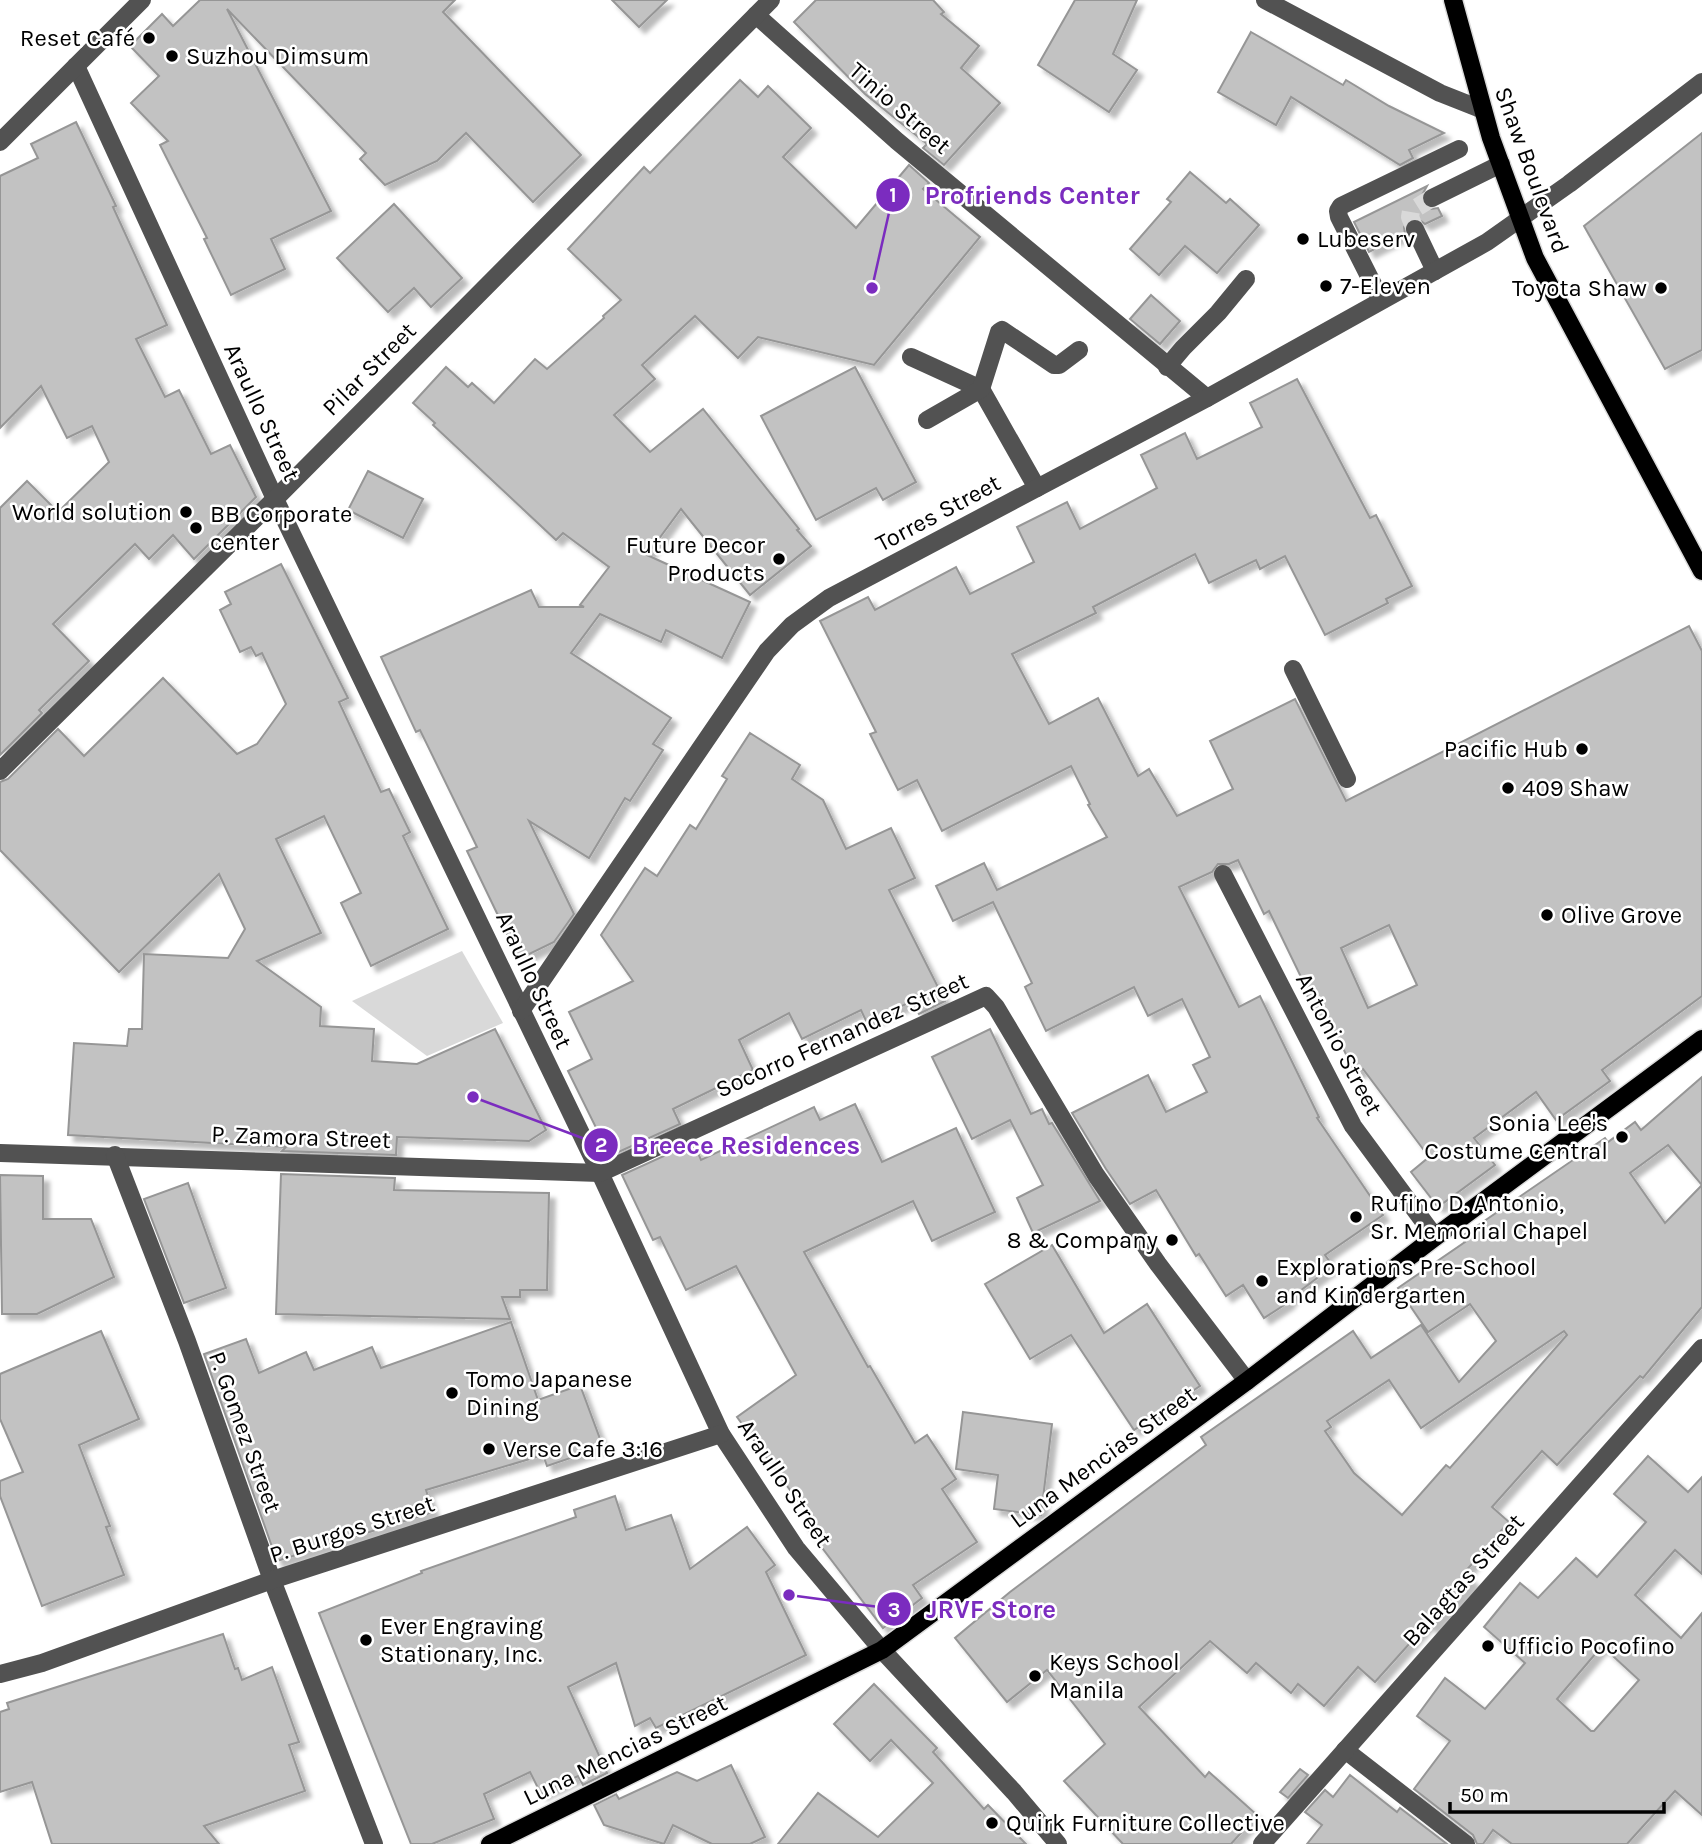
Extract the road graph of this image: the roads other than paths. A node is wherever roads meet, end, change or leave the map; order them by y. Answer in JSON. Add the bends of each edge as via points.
{"nodes":[{"id":1,"x":142,"y":0,"type":"edge"},
{"id":2,"x":771,"y":0,"type":"edge"},
{"id":3,"x":1265,"y":0,"type":"edge"},
{"id":4,"x":1452,"y":0,"type":"edge"},
{"id":5,"x":756,"y":15,"type":"junction"},
{"id":6,"x":76,"y":66,"type":"junction"},
{"id":7,"x":1702,"y":82,"type":"edge"},
{"id":8,"x":1483,"y":110,"type":"junction"},
{"id":9,"x":0,"y":142,"type":"edge"},
{"id":10,"x":1459,"y":149,"type":"dead end"},
{"id":11,"x":1501,"y":164,"type":"junction"},
{"id":12,"x":1432,"y":198,"type":"tunnel mouth"},
{"id":13,"x":1521,"y":217,"type":"junction"},
{"id":14,"x":1415,"y":229,"type":"dead end"},
{"id":15,"x":1435,"y":271,"type":"junction"},
{"id":16,"x":1247,"y":279,"type":"dead end"},
{"id":17,"x":1381,"y":300,"type":"junction"},
{"id":18,"x":1079,"y":350,"type":"dead end"},
{"id":19,"x":911,"y":357,"type":"dead end"},
{"id":20,"x":1167,"y":367,"type":"junction"},
{"id":21,"x":981,"y":389,"type":"junction"},
{"id":22,"x":1207,"y":398,"type":"junction"},
{"id":23,"x":927,"y":420,"type":"dead end"},
{"id":24,"x":1037,"y":488,"type":"junction"},
{"id":25,"x":275,"y":499,"type":"junction"},
{"id":26,"x":1702,"y":571,"type":"edge"},
{"id":27,"x":1293,"y":669,"type":"dead end"},
{"id":28,"x":0,"y":771,"type":"edge"},
{"id":29,"x":1348,"y":779,"type":"dead end"},
{"id":30,"x":1223,"y":874,"type":"dead end"},
{"id":31,"x":521,"y":1011,"type":"junction"},
{"id":32,"x":1702,"y":1039,"type":"edge"},
{"id":33,"x":0,"y":1153,"type":"edge"},
{"id":34,"x":116,"y":1155,"type":"junction"},
{"id":35,"x":600,"y":1173,"type":"junction"},
{"id":36,"x":1431,"y":1232,"type":"junction"},
{"id":37,"x":1702,"y":1348,"type":"edge"},
{"id":38,"x":1247,"y":1381,"type":"junction"},
{"id":39,"x":721,"y":1434,"type":"junction"},
{"id":40,"x":272,"y":1580,"type":"junction"},
{"id":41,"x":882,"y":1650,"type":"junction"},
{"id":42,"x":0,"y":1674,"type":"edge"},
{"id":43,"x":1345,"y":1750,"type":"junction"},
{"id":44,"x":374,"y":1844,"type":"edge"},
{"id":45,"x":490,"y":1844,"type":"edge"},
{"id":46,"x":1058,"y":1844,"type":"edge"},
{"id":47,"x":1262,"y":1844,"type":"edge"},
{"id":48,"x":1466,"y":1844,"type":"edge"}],
"edges":[{"from":1,"to":6,"type":"street"},
{"from":2,"to":5,"type":"street","name":"Pilar Street"},
{"from":3,"to":8,"type":"street","via":[[1440,93]]},
{"from":4,"to":8,"type":"main road","name":"Shaw Boulevard"},
{"from":5,"to":20,"type":"street","name":"Tinio Street","via":[[897,141]]},
{"from":5,"to":25,"type":"street","name":"Pilar Street"},
{"from":6,"to":9,"type":"street"},
{"from":6,"to":25,"type":"street","name":"Araullo Street"},
{"from":7,"to":13,"type":"street","name":"Torres Street"},
{"from":8,"to":11,"type":"main road","name":"Shaw Boulevard"},
{"from":10,"to":17,"type":"street","via":[[1338,211]]},
{"from":11,"to":12,"type":"street"},
{"from":11,"to":13,"type":"main road","name":"Shaw Boulevard"},
{"from":13,"to":15,"type":"street","name":"Torres Street"},
{"from":13,"to":26,"type":"main road","name":"Shaw Boulevard","via":[[1535,258]]},
{"from":14,"to":15,"type":"street"},
{"from":15,"to":17,"type":"street","name":"Torres Street"},
{"from":16,"to":20,"type":"street"},
{"from":17,"to":22,"type":"street","name":"Torres Street"},
{"from":18,"to":21,"type":"street","via":[[1054,365],[1002,330]]},
{"from":19,"to":21,"type":"street"},
{"from":20,"to":22,"type":"street","name":"Tinio Street"},
{"from":21,"to":23,"type":"street"},
{"from":21,"to":24,"type":"street"},
{"from":22,"to":24,"type":"street","name":"Torres Street"},
{"from":24,"to":31,"type":"street","name":"Torres Street","via":[[829,598],[766,651]]},
{"from":25,"to":28,"type":"street","name":"Pilar Street"},
{"from":25,"to":31,"type":"street","name":"Araullo Street"},
{"from":27,"to":29,"type":"street"},
{"from":30,"to":36,"type":"street","name":"Antonio Street","via":[[1353,1126]]},
{"from":31,"to":35,"type":"street","name":"Araullo Street"},
{"from":32,"to":36,"type":"main road","name":"Luna Mencias Street"},
{"from":33,"to":34,"type":"street","name":"P. Zamora Street"},
{"from":34,"to":35,"type":"street","name":"P. Zamora Street"},
{"from":34,"to":40,"type":"street","name":"P. Gomez Street","via":[[189,1340]]},
{"from":35,"to":38,"type":"street","name":"Socorro Fernandez Street","via":[[986,996],[1096,1175]]},
{"from":35,"to":39,"type":"street","name":"Araullo Street"},
{"from":36,"to":38,"type":"main road","name":"Luna Mencias Street"},
{"from":37,"to":43,"type":"street","name":"Balagtas Street"},
{"from":38,"to":41,"type":"main road","name":"Luna Mencias Street"},
{"from":39,"to":40,"type":"street","name":"P. Burgos Street"},
{"from":39,"to":41,"type":"street","name":"Araullo Street","via":[[796,1548]]},
{"from":40,"to":42,"type":"street","name":"P. Burgos Street"},
{"from":40,"to":44,"type":"street","name":"P. Gomez Street"},
{"from":41,"to":45,"type":"main road","name":"Luna Mencias Street"},
{"from":41,"to":46,"type":"street","name":"Araullo Street"},
{"from":43,"to":47,"type":"street","name":"Balagtas Street"},
{"from":43,"to":48,"type":"street"}]}
